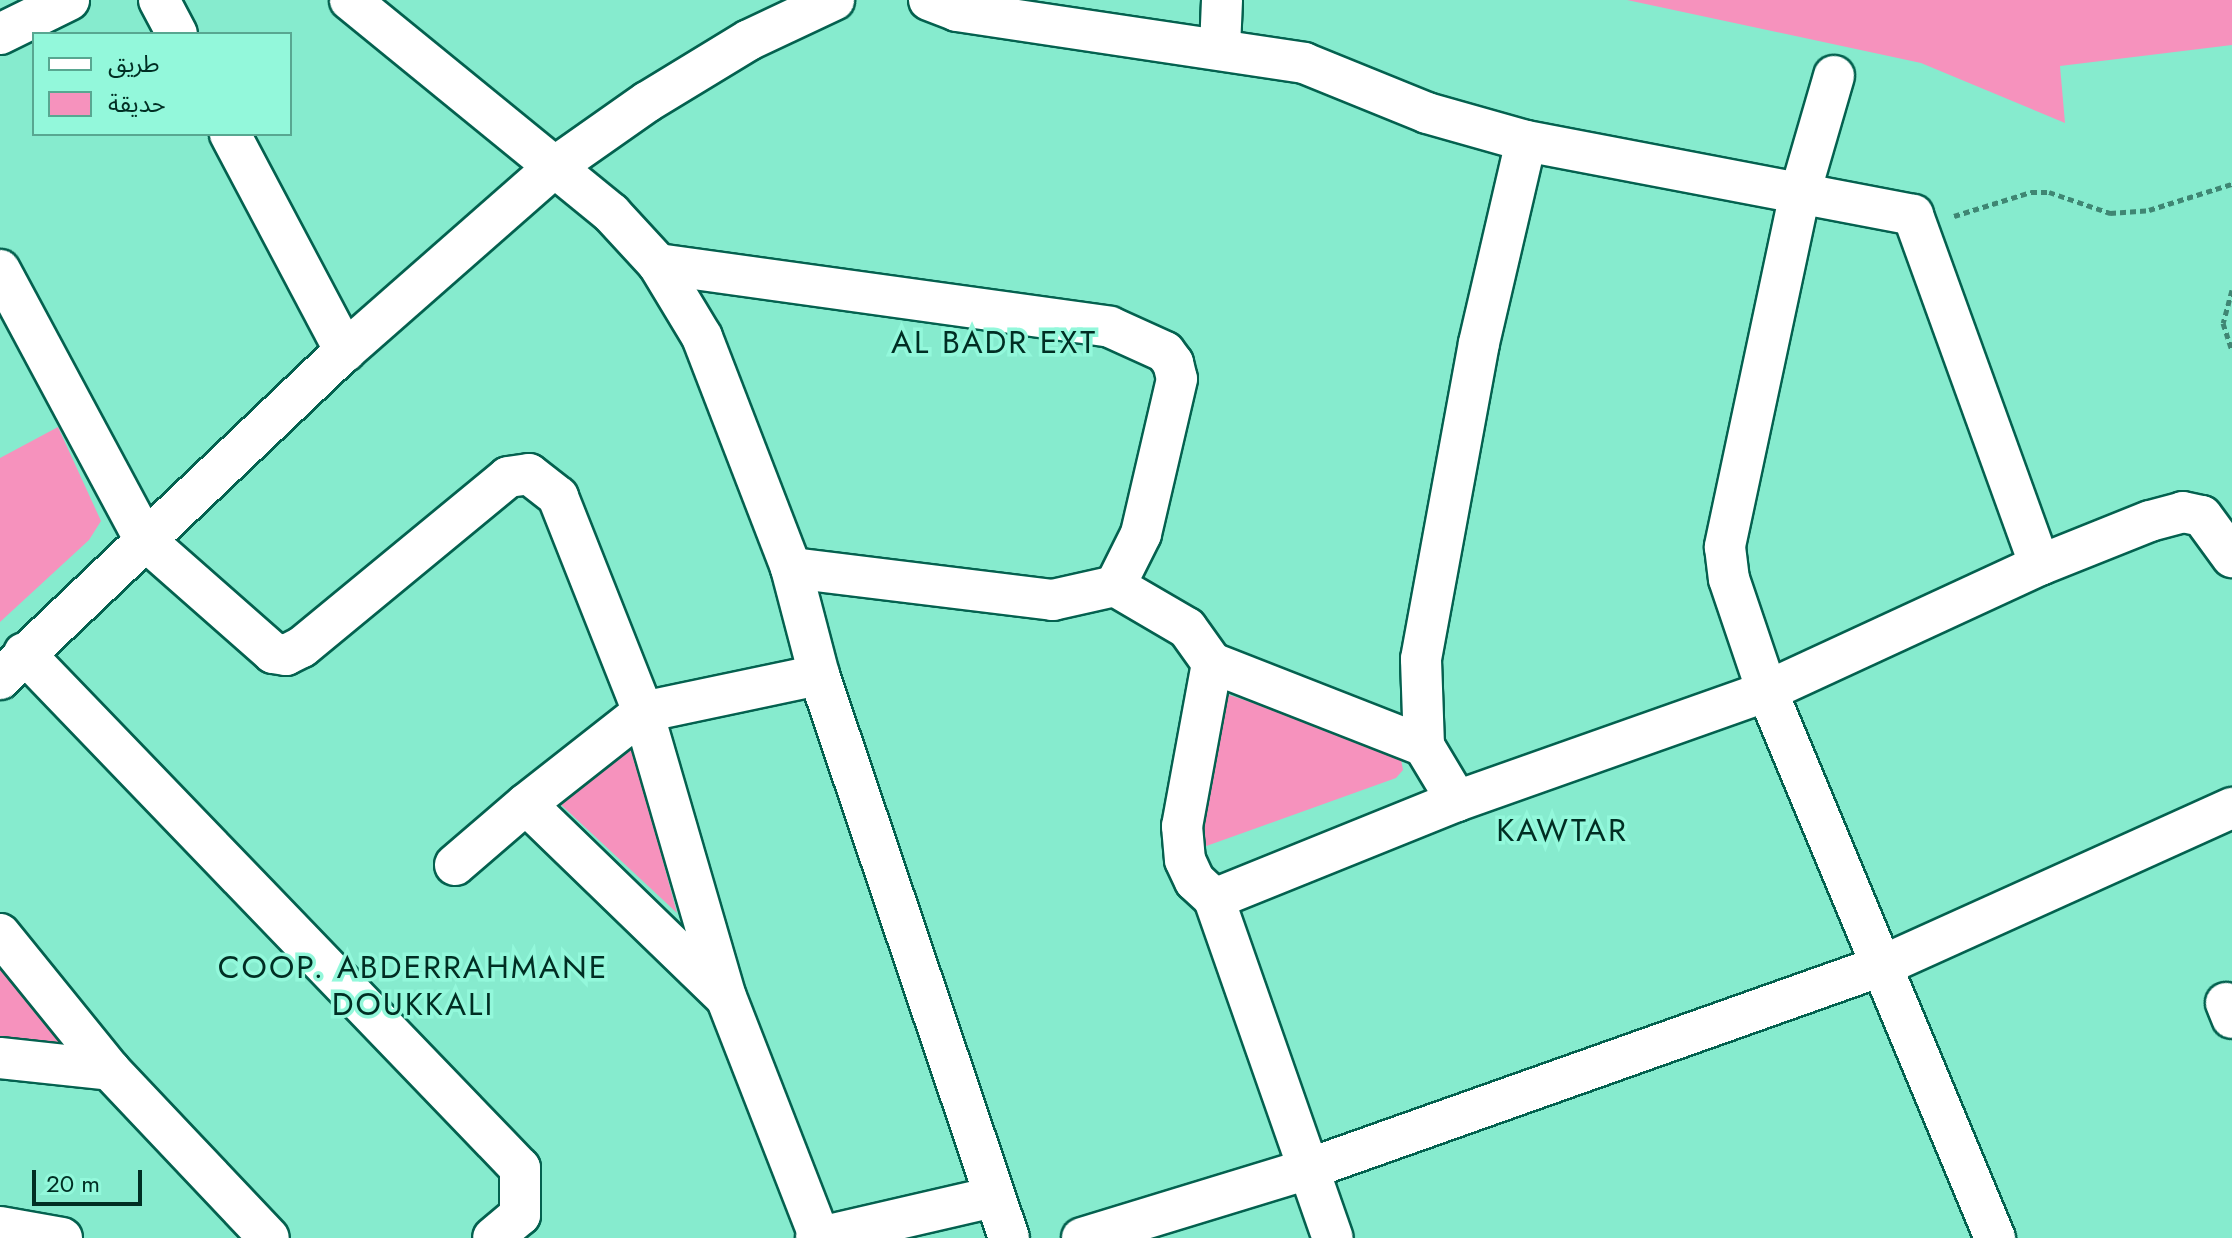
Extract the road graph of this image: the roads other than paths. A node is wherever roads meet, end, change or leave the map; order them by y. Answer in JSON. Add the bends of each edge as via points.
{"nodes":[{"id":1,"x":69,"y":0,"type":"edge"},
{"id":2,"x":159,"y":0,"type":"edge"},
{"id":3,"x":350,"y":0,"type":"edge"},
{"id":4,"x":834,"y":0,"type":"edge"},
{"id":5,"x":929,"y":0,"type":"edge"},
{"id":6,"x":1222,"y":0,"type":"edge"},
{"id":7,"x":176,"y":32,"type":"edge"},
{"id":8,"x":0,"y":34,"type":"edge"},
{"id":9,"x":1220,"y":48,"type":"junction"},
{"id":10,"x":1834,"y":76,"type":"dead end"},
{"id":11,"x":231,"y":136,"type":"edge"},
{"id":12,"x":1526,"y":141,"type":"junction"},
{"id":13,"x":553,"y":168,"type":"junction"},
{"id":14,"x":1800,"y":193,"type":"junction"},
{"id":15,"x":658,"y":264,"type":"junction"},
{"id":16,"x":0,"y":270,"type":"edge"},
{"id":17,"x":345,"y":351,"type":"junction"},
{"id":18,"x":145,"y":540,"type":"junction"},
{"id":19,"x":2232,"y":557,"type":"edge"},
{"id":20,"x":2040,"y":565,"type":"junction"},
{"id":21,"x":791,"y":568,"type":"junction"},
{"id":22,"x":1115,"y":586,"type":"junction"},
{"id":23,"x":1212,"y":663,"type":"junction"},
{"id":24,"x":12,"y":666,"type":"edge"},
{"id":25,"x":819,"y":675,"type":"junction"},
{"id":26,"x":1767,"y":691,"type":"junction"},
{"id":27,"x":643,"y":712,"type":"junction"},
{"id":28,"x":1424,"y":746,"type":"junction"},
{"id":29,"x":1457,"y":801,"type":"junction"},
{"id":30,"x":526,"y":804,"type":"junction"},
{"id":31,"x":2232,"y":808,"type":"edge"},
{"id":32,"x":455,"y":865,"type":"dead end"},
{"id":33,"x":1214,"y":899,"type":"junction"},
{"id":34,"x":0,"y":934,"type":"edge"},
{"id":35,"x":1884,"y":965,"type":"junction"},
{"id":36,"x":726,"y":997,"type":"junction"},
{"id":37,"x":0,"y":1058,"type":"edge"},
{"id":38,"x":110,"y":1070,"type":"junction"},
{"id":39,"x":1311,"y":1168,"type":"junction"},
{"id":40,"x":994,"y":1197,"type":"junction"},
{"id":41,"x":0,"y":1227,"type":"edge"},
{"id":42,"x":819,"y":1237,"type":"edge"},
{"id":43,"x":62,"y":1238,"type":"edge"},
{"id":44,"x":269,"y":1238,"type":"edge"},
{"id":45,"x":493,"y":1238,"type":"edge"},
{"id":46,"x":1009,"y":1238,"type":"edge"},
{"id":47,"x":1082,"y":1238,"type":"edge"},
{"id":48,"x":1333,"y":1238,"type":"edge"},
{"id":49,"x":1995,"y":1238,"type":"edge"}],
"edges":[{"from":1,"to":8,"type":"street"},
{"from":2,"to":7,"type":"street"},
{"from":3,"to":13,"type":"street"},
{"from":4,"to":13,"type":"street","via":[[703,67]]},
{"from":5,"to":9,"type":"street","via":[[957,11]]},
{"from":6,"to":9,"type":"street"},
{"from":9,"to":12,"type":"street","via":[[1304,63],[1427,113]]},
{"from":10,"to":14,"type":"street"},
{"from":11,"to":17,"type":"street"},
{"from":12,"to":14,"type":"street"},
{"from":12,"to":28,"type":"street","via":[[1436,566],[1421,659]]},
{"from":13,"to":15,"type":"street","via":[[611,213]]},
{"from":13,"to":17,"type":"street"},
{"from":14,"to":20,"type":"street","via":[[1913,215]]},
{"from":14,"to":26,"type":"street","via":[[1725,547],[1729,579]]},
{"from":15,"to":21,"type":"street","via":[[702,337]]},
{"from":15,"to":22,"type":"street","via":[[1110,327],[1165,352],[1177,379],[1141,534]]},
{"from":16,"to":18,"type":"street"},
{"from":17,"to":18,"type":"street"},
{"from":18,"to":24,"type":"street"},
{"from":18,"to":27,"type":"street","via":[[273,653],[286,655],[475,501],[508,477],[529,474],[558,497]]},
{"from":19,"to":20,"type":"street","via":[[2202,516],[2183,512]]},
{"from":20,"to":26,"type":"street"},
{"from":21,"to":22,"type":"street","via":[[1053,600]]},
{"from":21,"to":25,"type":"street"},
{"from":22,"to":23,"type":"street","via":[[1187,628]]},
{"from":23,"to":28,"type":"street"},
{"from":23,"to":33,"type":"street","via":[[1182,826],[1185,860],[1195,881]]},
{"from":24,"to":45,"type":"street","via":[[520,1168],[520,1215]]},
{"from":25,"to":27,"type":"street"},
{"from":25,"to":40,"type":"street"},
{"from":26,"to":29,"type":"street"},
{"from":26,"to":35,"type":"street"},
{"from":27,"to":30,"type":"street"},
{"from":27,"to":36,"type":"street"},
{"from":28,"to":29,"type":"street"},
{"from":29,"to":33,"type":"street"},
{"from":30,"to":32,"type":"street"},
{"from":30,"to":36,"type":"street"},
{"from":31,"to":35,"type":"street"},
{"from":33,"to":39,"type":"street"},
{"from":34,"to":38,"type":"street"},
{"from":35,"to":39,"type":"street"},
{"from":35,"to":49,"type":"street"},
{"from":36,"to":42,"type":"street"},
{"from":37,"to":38,"type":"street"},
{"from":38,"to":44,"type":"street"},
{"from":39,"to":47,"type":"street"},
{"from":39,"to":48,"type":"street"},
{"from":40,"to":42,"type":"street"},
{"from":40,"to":46,"type":"street"},
{"from":41,"to":43,"type":"street"}]}
